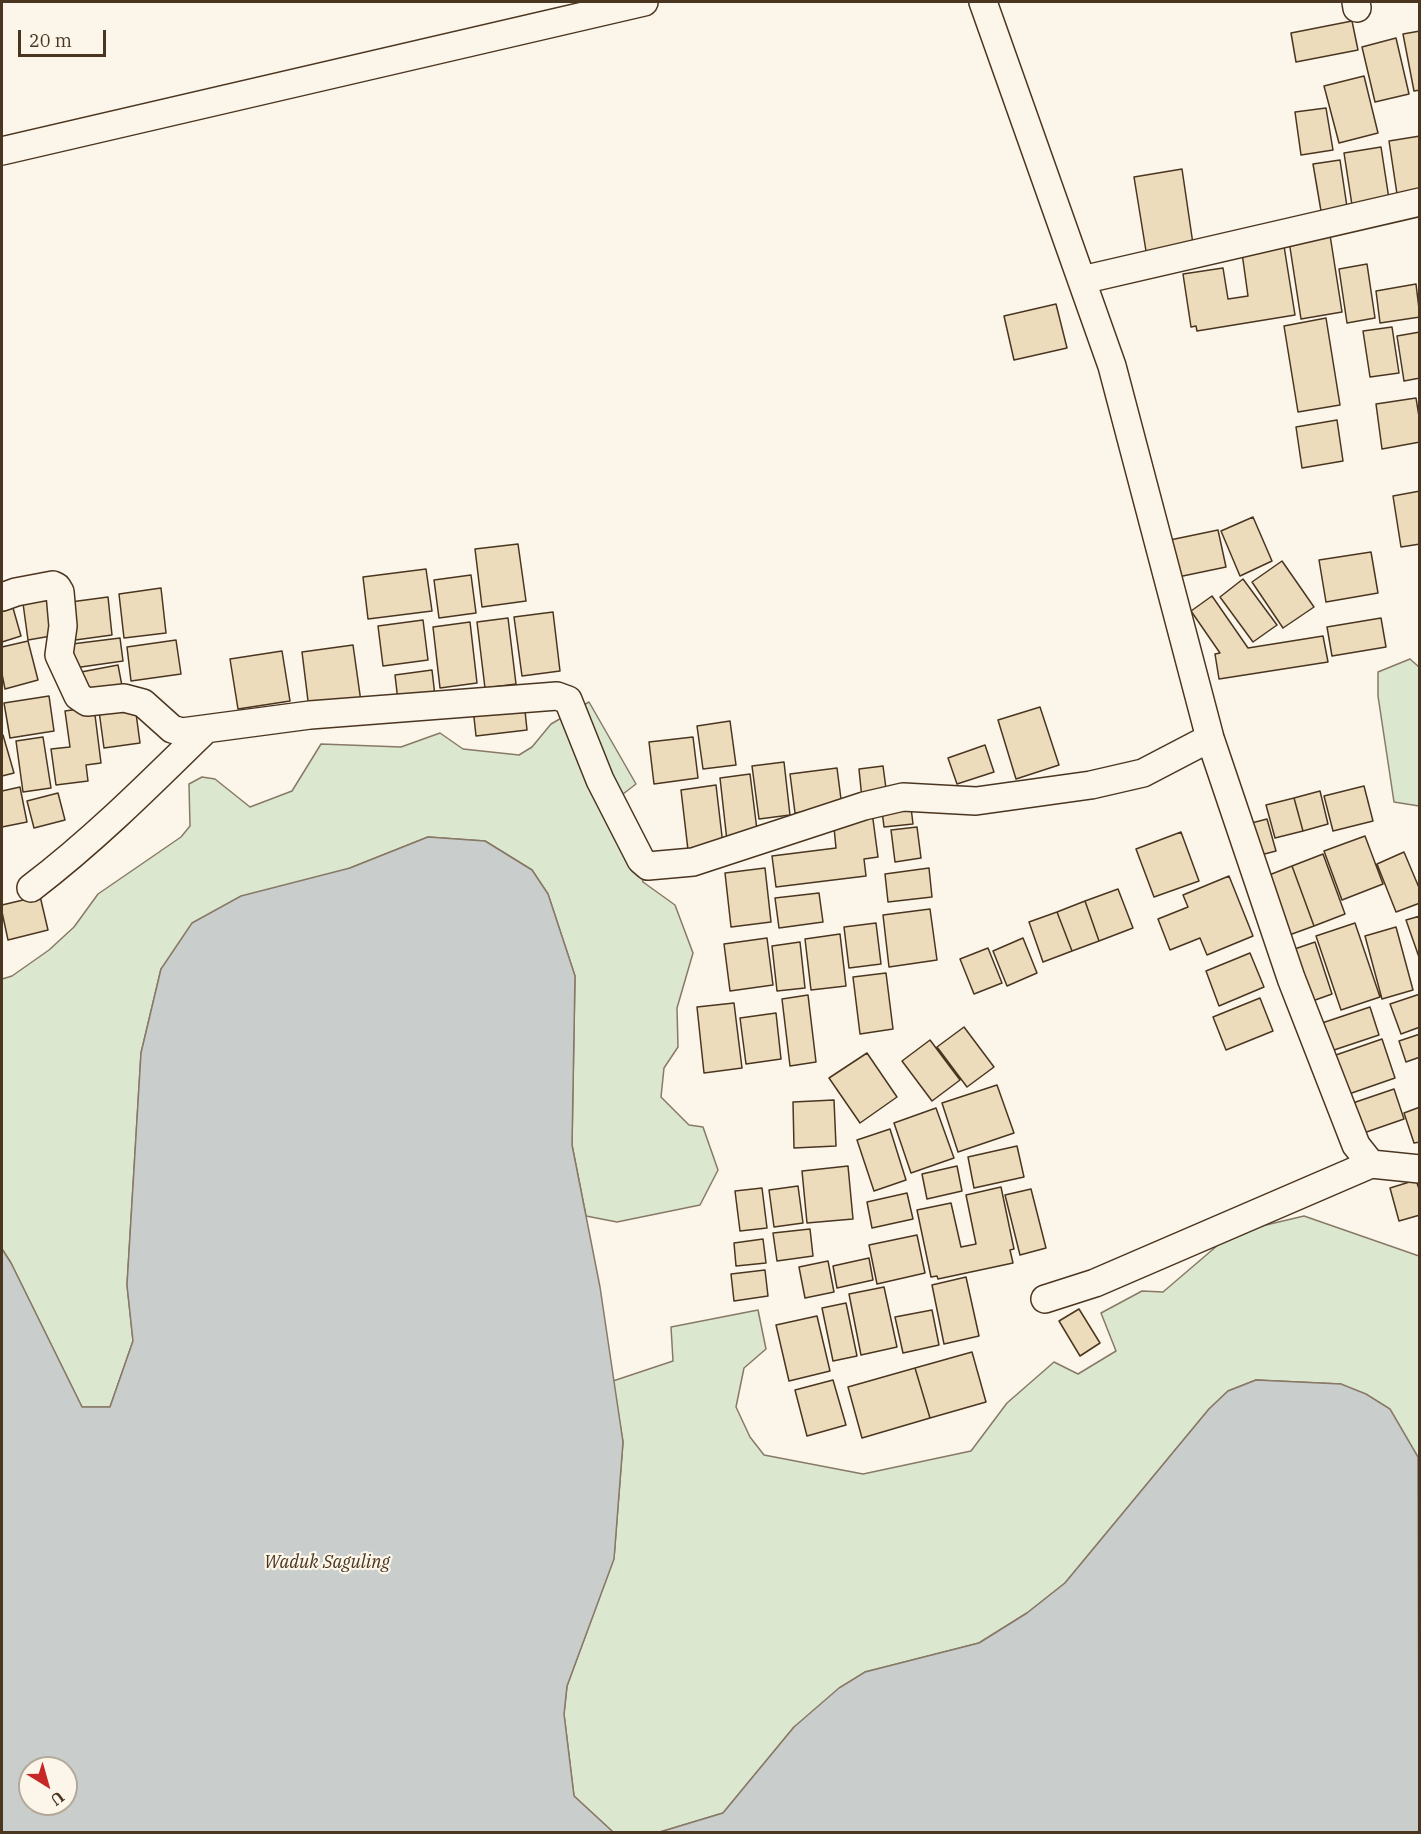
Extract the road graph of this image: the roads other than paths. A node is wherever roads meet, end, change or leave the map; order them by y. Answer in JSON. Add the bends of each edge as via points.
{"nodes":[{"id":1,"x":644,"y":2,"type":"edge"},
{"id":2,"x":983,"y":2,"type":"edge"},
{"id":3,"x":2,"y":151,"type":"edge"},
{"id":4,"x":1419,"y":202,"type":"edge"},
{"id":5,"x":1082,"y":280,"type":"junction"},
{"id":6,"x":2,"y":597,"type":"edge"},
{"id":7,"x":206,"y":729,"type":"junction"},
{"id":8,"x":1210,"y":738,"type":"junction"},
{"id":9,"x":31,"y":888,"type":"dead end"},
{"id":10,"x":1371,"y":1164,"type":"junction"},
{"id":11,"x":1419,"y":1169,"type":"edge"},
{"id":12,"x":1045,"y":1299,"type":"dead end"}],
"edges":[{"from":1,"to":3,"type":"street"},
{"from":2,"to":5,"type":"street"},
{"from":4,"to":5,"type":"street"},
{"from":5,"to":8,"type":"street","via":[[1112,366]]},
{"from":6,"to":7,"type":"street","via":[[57,587],[63,626],[59,655],[78,696],[87,702],[124,698],[143,702],[172,729]]},
{"from":7,"to":8,"type":"street","via":[[310,715],[557,696],[568,700],[600,780],[641,860],[655,867],[693,862],[903,797],[976,801],[1098,784],[1143,773]]},
{"from":7,"to":9,"type":"street","via":[[117,817]]},
{"from":8,"to":10,"type":"street","via":[[1291,978],[1356,1145]]},
{"from":10,"to":11,"type":"street"},
{"from":10,"to":12,"type":"street","via":[[1095,1282]]}]}
